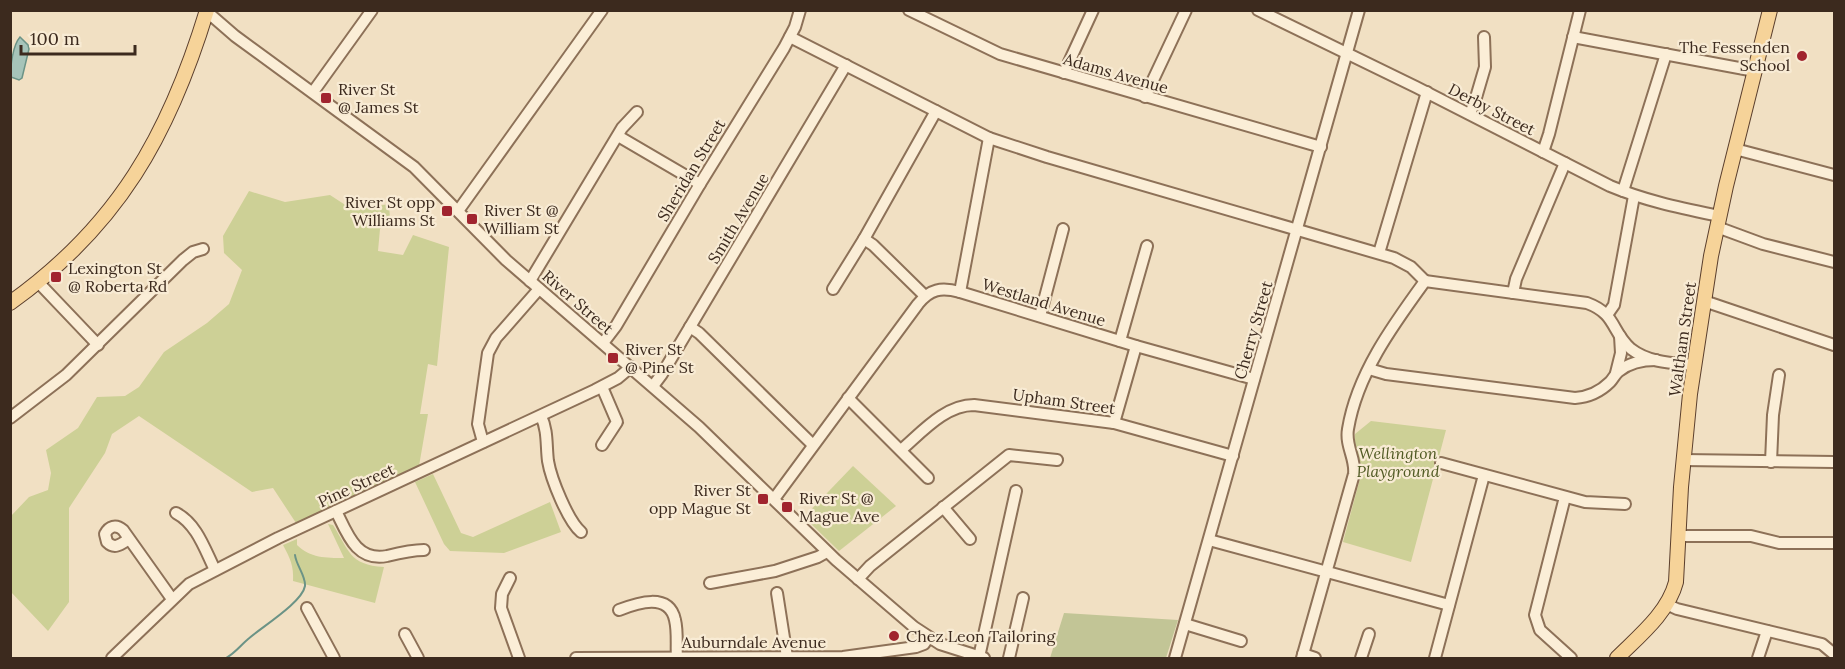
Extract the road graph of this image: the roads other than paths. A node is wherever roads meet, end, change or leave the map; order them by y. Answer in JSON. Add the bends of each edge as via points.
{"nodes":[{"id":1,"x":372,"y":10,"type":"edge"},
{"id":2,"x":602,"y":10,"type":"edge"},
{"id":3,"x":800,"y":10,"type":"edge"},
{"id":4,"x":909,"y":10,"type":"edge"},
{"id":5,"x":1186,"y":10,"type":"edge"},
{"id":6,"x":1258,"y":10,"type":"edge"},
{"id":7,"x":1359,"y":10,"type":"edge"},
{"id":8,"x":1580,"y":10,"type":"edge"},
{"id":9,"x":1770,"y":10,"type":"edge"},
{"id":10,"x":206,"y":11,"type":"edge"},
{"id":11,"x":1090,"y":12,"type":"edge"},
{"id":12,"x":790,"y":37,"type":"junction"},
{"id":13,"x":1484,"y":37,"type":"dead end"},
{"id":14,"x":1574,"y":38,"type":"junction"},
{"id":15,"x":1347,"y":54,"type":"junction"},
{"id":16,"x":1666,"y":54,"type":"junction"},
{"id":17,"x":846,"y":65,"type":"junction"},
{"id":18,"x":1755,"y":71,"type":"junction"},
{"id":19,"x":1064,"y":73,"type":"junction"},
{"id":20,"x":1426,"y":92,"type":"junction"},
{"id":21,"x":313,"y":93,"type":"junction"},
{"id":22,"x":1145,"y":97,"type":"junction"},
{"id":23,"x":936,"y":111,"type":"junction"},
{"id":24,"x":637,"y":112,"type":"dead end"},
{"id":25,"x":1470,"y":114,"type":"junction"},
{"id":26,"x":618,"y":136,"type":"junction"},
{"id":27,"x":989,"y":138,"type":"junction"},
{"id":28,"x":1320,"y":147,"type":"junction"},
{"id":29,"x":1735,"y":149,"type":"junction"},
{"id":30,"x":1543,"y":152,"type":"junction"},
{"id":31,"x":1565,"y":164,"type":"junction"},
{"id":32,"x":1834,"y":175,"type":"edge"},
{"id":33,"x":700,"y":184,"type":"junction"},
{"id":34,"x":1623,"y":191,"type":"junction"},
{"id":35,"x":1634,"y":196,"type":"junction"},
{"id":36,"x":458,"y":212,"type":"junction"},
{"id":37,"x":1718,"y":221,"type":"junction"},
{"id":38,"x":1063,"y":229,"type":"dead end"},
{"id":39,"x":1297,"y":230,"type":"junction"},
{"id":40,"x":864,"y":239,"type":"junction"},
{"id":41,"x":1147,"y":246,"type":"dead end"},
{"id":42,"x":203,"y":249,"type":"dead end"},
{"id":43,"x":1379,"y":253,"type":"junction"},
{"id":44,"x":1834,"y":262,"type":"edge"},
{"id":45,"x":530,"y":281,"type":"junction"},
{"id":46,"x":1425,"y":281,"type":"junction"},
{"id":47,"x":38,"y":282,"type":"junction"},
{"id":48,"x":539,"y":289,"type":"junction"},
{"id":49,"x":833,"y":289,"type":"dead end"},
{"id":50,"x":960,"y":292,"type":"junction"},
{"id":51,"x":1513,"y":293,"type":"junction"},
{"id":52,"x":925,"y":296,"type":"junction"},
{"id":53,"x":1704,"y":301,"type":"junction"},
{"id":54,"x":10,"y":303,"type":"edge"},
{"id":55,"x":1607,"y":315,"type":"junction"},
{"id":56,"x":1040,"y":316,"type":"junction"},
{"id":57,"x":690,"y":327,"type":"junction"},
{"id":58,"x":1620,"y":336,"type":"junction"},
{"id":59,"x":1120,"y":341,"type":"junction"},
{"id":60,"x":603,"y":343,"type":"junction"},
{"id":61,"x":98,"y":345,"type":"junction"},
{"id":62,"x":1834,"y":345,"type":"edge"},
{"id":63,"x":1136,"y":346,"type":"junction"},
{"id":64,"x":1656,"y":360,"type":"junction"},
{"id":65,"x":1694,"y":365,"type":"junction"},
{"id":66,"x":631,"y":367,"type":"junction"},
{"id":67,"x":1369,"y":369,"type":"junction"},
{"id":68,"x":1616,"y":374,"type":"junction"},
{"id":69,"x":1779,"y":375,"type":"dead end"},
{"id":70,"x":1254,"y":379,"type":"junction"},
{"id":71,"x":653,"y":386,"type":"junction"},
{"id":72,"x":602,"y":387,"type":"junction"},
{"id":73,"x":848,"y":398,"type":"junction"},
{"id":74,"x":541,"y":416,"type":"junction"},
{"id":75,"x":10,"y":418,"type":"edge"},
{"id":76,"x":1114,"y":423,"type":"junction"},
{"id":77,"x":483,"y":442,"type":"junction"},
{"id":78,"x":602,"y":445,"type":"dead end"},
{"id":79,"x":813,"y":445,"type":"junction"},
{"id":80,"x":901,"y":450,"type":"junction"},
{"id":81,"x":1233,"y":456,"type":"junction"},
{"id":82,"x":1057,"y":460,"type":"dead end"},
{"id":83,"x":1683,"y":460,"type":"junction"},
{"id":84,"x":1771,"y":462,"type":"junction"},
{"id":85,"x":1834,"y":462,"type":"edge"},
{"id":86,"x":1441,"y":464,"type":"dead end"},
{"id":87,"x":1484,"y":476,"type":"junction"},
{"id":88,"x":927,"y":478,"type":"dead end"},
{"id":89,"x":1016,"y":490,"type":"dead end"},
{"id":90,"x":1566,"y":497,"type":"junction"},
{"id":91,"x":774,"y":499,"type":"junction"},
{"id":92,"x":1625,"y":504,"type":"dead end"},
{"id":93,"x":943,"y":507,"type":"junction"},
{"id":94,"x":336,"y":511,"type":"junction"},
{"id":95,"x":176,"y":513,"type":"dead end"},
{"id":96,"x":581,"y":532,"type":"dead end"},
{"id":97,"x":126,"y":535,"type":"dead end"},
{"id":98,"x":1678,"y":536,"type":"junction"},
{"id":99,"x":970,"y":539,"type":"dead end"},
{"id":100,"x":1209,"y":540,"type":"junction"},
{"id":101,"x":1834,"y":543,"type":"edge"},
{"id":102,"x":424,"y":550,"type":"dead end"},
{"id":103,"x":827,"y":552,"type":"junction"},
{"id":104,"x":215,"y":570,"type":"junction"},
{"id":105,"x":1327,"y":572,"type":"junction"},
{"id":106,"x":510,"y":578,"type":"dead end"},
{"id":107,"x":858,"y":579,"type":"junction"},
{"id":108,"x":710,"y":583,"type":"dead end"},
{"id":109,"x":777,"y":592,"type":"dead end"},
{"id":110,"x":1023,"y":598,"type":"dead end"},
{"id":111,"x":172,"y":599,"type":"junction"},
{"id":112,"x":1666,"y":604,"type":"junction"},
{"id":113,"x":1449,"y":605,"type":"junction"},
{"id":114,"x":307,"y":608,"type":"dead end"},
{"id":115,"x":619,"y":610,"type":"dead end"},
{"id":116,"x":1185,"y":624,"type":"junction"},
{"id":117,"x":1767,"y":631,"type":"junction"},
{"id":118,"x":405,"y":634,"type":"dead end"},
{"id":119,"x":1369,"y":634,"type":"dead end"},
{"id":120,"x":928,"y":638,"type":"junction"},
{"id":121,"x":1240,"y":641,"type":"dead end"},
{"id":122,"x":1834,"y":652,"type":"edge"},
{"id":123,"x":1303,"y":656,"type":"edge"},
{"id":124,"x":787,"y":657,"type":"edge"},
{"id":125,"x":112,"y":658,"type":"edge"},
{"id":126,"x":334,"y":658,"type":"edge"},
{"id":127,"x":418,"y":658,"type":"edge"},
{"id":128,"x":519,"y":658,"type":"edge"},
{"id":129,"x":576,"y":658,"type":"edge"},
{"id":130,"x":677,"y":658,"type":"edge"},
{"id":131,"x":843,"y":658,"type":"edge"},
{"id":132,"x":982,"y":658,"type":"edge"},
{"id":133,"x":1009,"y":658,"type":"edge"},
{"id":134,"x":1175,"y":658,"type":"edge"},
{"id":135,"x":1315,"y":658,"type":"edge"},
{"id":136,"x":1360,"y":658,"type":"edge"},
{"id":137,"x":1435,"y":658,"type":"edge"},
{"id":138,"x":1571,"y":658,"type":"edge"},
{"id":139,"x":1617,"y":658,"type":"edge"},
{"id":140,"x":1758,"y":658,"type":"edge"}],
"edges":[{"from":1,"to":21,"type":"street"},
{"from":2,"to":36,"type":"street"},
{"from":3,"to":12,"type":"street","name":"Sheridan Street"},
{"from":4,"to":19,"type":"street","name":"Adams Avenue","via":[[995,52]]},
{"from":5,"to":22,"type":"street"},
{"from":6,"to":15,"type":"street","name":"Derby Street"},
{"from":7,"to":15,"type":"street","name":"Cherry Street"},
{"from":8,"to":14,"type":"street"},
{"from":9,"to":18,"type":"main road","name":"Waltham Street"},
{"from":10,"to":21,"type":"street","name":"River Street"},
{"from":10,"to":47,"type":"main road","via":[[178,93],[142,163],[90,233]]},
{"from":11,"to":19,"type":"street"},
{"from":12,"to":17,"type":"street"},
{"from":12,"to":33,"type":"street","name":"Sheridan Street"},
{"from":13,"to":25,"type":"street","via":[[1485,67]]},
{"from":14,"to":16,"type":"street"},
{"from":14,"to":30,"type":"street"},
{"from":15,"to":20,"type":"street","name":"Derby Street"},
{"from":15,"to":28,"type":"street","name":"Cherry Street"},
{"from":16,"to":18,"type":"street"},
{"from":16,"to":34,"type":"street"},
{"from":17,"to":23,"type":"street"},
{"from":17,"to":57,"type":"street","name":"Smith Avenue"},
{"from":18,"to":29,"type":"main road","name":"Waltham Street"},
{"from":19,"to":22,"type":"street","name":"Adams Avenue"},
{"from":20,"to":25,"type":"street","name":"Derby Street"},
{"from":20,"to":43,"type":"street"},
{"from":21,"to":36,"type":"street","name":"River Street","via":[[410,164]]},
{"from":22,"to":28,"type":"street","name":"Adams Avenue"},
{"from":23,"to":27,"type":"street"},
{"from":23,"to":40,"type":"street"},
{"from":24,"to":26,"type":"street"},
{"from":25,"to":30,"type":"street","name":"Derby Street"},
{"from":26,"to":33,"type":"street"},
{"from":26,"to":45,"type":"street"},
{"from":27,"to":39,"type":"street"},
{"from":27,"to":50,"type":"street"},
{"from":28,"to":39,"type":"street","name":"Cherry Street"},
{"from":29,"to":32,"type":"street"},
{"from":29,"to":37,"type":"main road","name":"Waltham Street"},
{"from":30,"to":31,"type":"street","name":"Derby Street"},
{"from":31,"to":34,"type":"street","name":"Derby Street"},
{"from":31,"to":51,"type":"street"},
{"from":33,"to":60,"type":"street","name":"Sheridan Street"},
{"from":34,"to":35,"type":"street","name":"Derby Street"},
{"from":35,"to":37,"type":"street","name":"Derby Street"},
{"from":35,"to":55,"type":"street","via":[[1614,305]]},
{"from":36,"to":45,"type":"street","name":"River Street"},
{"from":37,"to":44,"type":"street","name":"Derby Street","via":[[1763,244]]},
{"from":37,"to":53,"type":"main road","name":"Waltham Street"},
{"from":38,"to":56,"type":"street"},
{"from":39,"to":43,"type":"street"},
{"from":39,"to":70,"type":"street","name":"Cherry Street"},
{"from":40,"to":49,"type":"street"},
{"from":40,"to":52,"type":"street"},
{"from":41,"to":59,"type":"street"},
{"from":42,"to":61,"type":"street","via":[[183,260]]},
{"from":43,"to":46,"type":"street","via":[[1407,264]]},
{"from":45,"to":48,"type":"street","name":"River Street"},
{"from":46,"to":51,"type":"street"},
{"from":46,"to":67,"type":"street","via":[[1392,327]]},
{"from":47,"to":54,"type":"main road"},
{"from":47,"to":61,"type":"street"},
{"from":48,"to":60,"type":"street","name":"River Street"},
{"from":48,"to":77,"type":"street","via":[[499,334],[488,353],[478,424]]},
{"from":50,"to":52,"type":"street","name":"Westland Avenue","via":[[940,289]]},
{"from":50,"to":56,"type":"street","name":"Westland Avenue"},
{"from":51,"to":55,"type":"street","via":[[1583,302]]},
{"from":52,"to":73,"type":"street"},
{"from":53,"to":62,"type":"street"},
{"from":53,"to":65,"type":"main road","name":"Waltham Street"},
{"from":55,"to":58,"type":"street"},
{"from":56,"to":59,"type":"street","name":"Westland Avenue"},
{"from":57,"to":71,"type":"street","name":"Smith Avenue"},
{"from":57,"to":79,"type":"street"},
{"from":58,"to":64,"type":"street","via":[[1636,352]]},
{"from":58,"to":68,"type":"street"},
{"from":59,"to":63,"type":"street","name":"Westland Avenue"},
{"from":60,"to":66,"type":"street","name":"River Street"},
{"from":61,"to":75,"type":"street","via":[[60,381]]},
{"from":63,"to":70,"type":"street","name":"Westland Avenue"},
{"from":63,"to":76,"type":"street"},
{"from":64,"to":65,"type":"street"},
{"from":64,"to":68,"type":"street","via":[[1633,364]]},
{"from":65,"to":83,"type":"main road","name":"Waltham Street"},
{"from":66,"to":71,"type":"street","name":"River Street"},
{"from":66,"to":72,"type":"street","name":"Pine Street"},
{"from":67,"to":68,"type":"street","via":[[1570,398],[1593,393]]},
{"from":67,"to":105,"type":"street","via":[[1348,427],[1354,471]]},
{"from":69,"to":84,"type":"street"},
{"from":70,"to":81,"type":"street","name":"Cherry Street"},
{"from":71,"to":91,"type":"street","name":"River Street"},
{"from":72,"to":74,"type":"street","name":"Pine Street"},
{"from":72,"to":78,"type":"street","via":[[617,422]]},
{"from":73,"to":79,"type":"street"},
{"from":73,"to":80,"type":"street"},
{"from":74,"to":77,"type":"street","name":"Pine Street"},
{"from":74,"to":96,"type":"street","via":[[550,469],[569,518]]},
{"from":76,"to":80,"type":"street","name":"Upham Street","via":[[966,405],[948,412]]},
{"from":76,"to":81,"type":"street","name":"Upham Street"},
{"from":77,"to":94,"type":"street","name":"Pine Street"},
{"from":79,"to":91,"type":"street"},
{"from":80,"to":88,"type":"street"},
{"from":81,"to":100,"type":"street","name":"Cherry Street"},
{"from":82,"to":93,"type":"street","via":[[1009,455]]},
{"from":83,"to":84,"type":"street"},
{"from":83,"to":98,"type":"main road","name":"Waltham Street"},
{"from":84,"to":85,"type":"street"},
{"from":86,"to":87,"type":"street"},
{"from":87,"to":90,"type":"street"},
{"from":87,"to":113,"type":"street"},
{"from":89,"to":132,"type":"street"},
{"from":90,"to":92,"type":"street"},
{"from":90,"to":138,"type":"street","via":[[1535,615],[1540,630]]},
{"from":91,"to":103,"type":"street","name":"River Street"},
{"from":93,"to":99,"type":"street"},
{"from":93,"to":107,"type":"street"},
{"from":94,"to":102,"type":"street","via":[[350,540],[366,554],[380,557]]},
{"from":94,"to":104,"type":"street","name":"Pine Street"},
{"from":95,"to":104,"type":"street","via":[[192,526]]},
{"from":97,"to":111,"type":"street"},
{"from":98,"to":101,"type":"street","via":[[1751,536],[1779,543]]},
{"from":98,"to":112,"type":"main road","name":"Waltham Street","via":[[1676,582]]},
{"from":100,"to":105,"type":"street"},
{"from":100,"to":116,"type":"street","name":"Cherry Street"},
{"from":103,"to":107,"type":"street","name":"River Street"},
{"from":103,"to":108,"type":"street","via":[[775,571]]},
{"from":104,"to":111,"type":"street","name":"Pine Street"},
{"from":105,"to":113,"type":"street"},
{"from":105,"to":123,"type":"street"},
{"from":106,"to":128,"type":"street","via":[[501,594],[501,608]]},
{"from":107,"to":120,"type":"street","name":"River Street"},
{"from":109,"to":124,"type":"street"},
{"from":110,"to":133,"type":"street"},
{"from":111,"to":125,"type":"street","name":"Pine Street"},
{"from":112,"to":117,"type":"street"},
{"from":112,"to":139,"type":"main road","name":"Waltham Street"},
{"from":113,"to":137,"type":"street"},
{"from":114,"to":126,"type":"street"},
{"from":115,"to":130,"type":"street","via":[[648,601],[668,608],[675,619]]},
{"from":116,"to":121,"type":"street"},
{"from":116,"to":134,"type":"street","name":"Cherry Street"},
{"from":117,"to":122,"type":"street","via":[[1822,644]]},
{"from":117,"to":140,"type":"street"},
{"from":118,"to":127,"type":"street"},
{"from":119,"to":136,"type":"street"},
{"from":120,"to":131,"type":"street","name":"Auburndale Avenue","via":[[916,647]]},
{"from":120,"to":132,"type":"street","name":"River Street"},
{"from":123,"to":135,"type":"street"},
{"from":124,"to":130,"type":"street","name":"Auburndale Avenue"},
{"from":124,"to":131,"type":"street","name":"Auburndale Avenue"},
{"from":129,"to":130,"type":"street","name":"Auburndale Avenue"}]}
